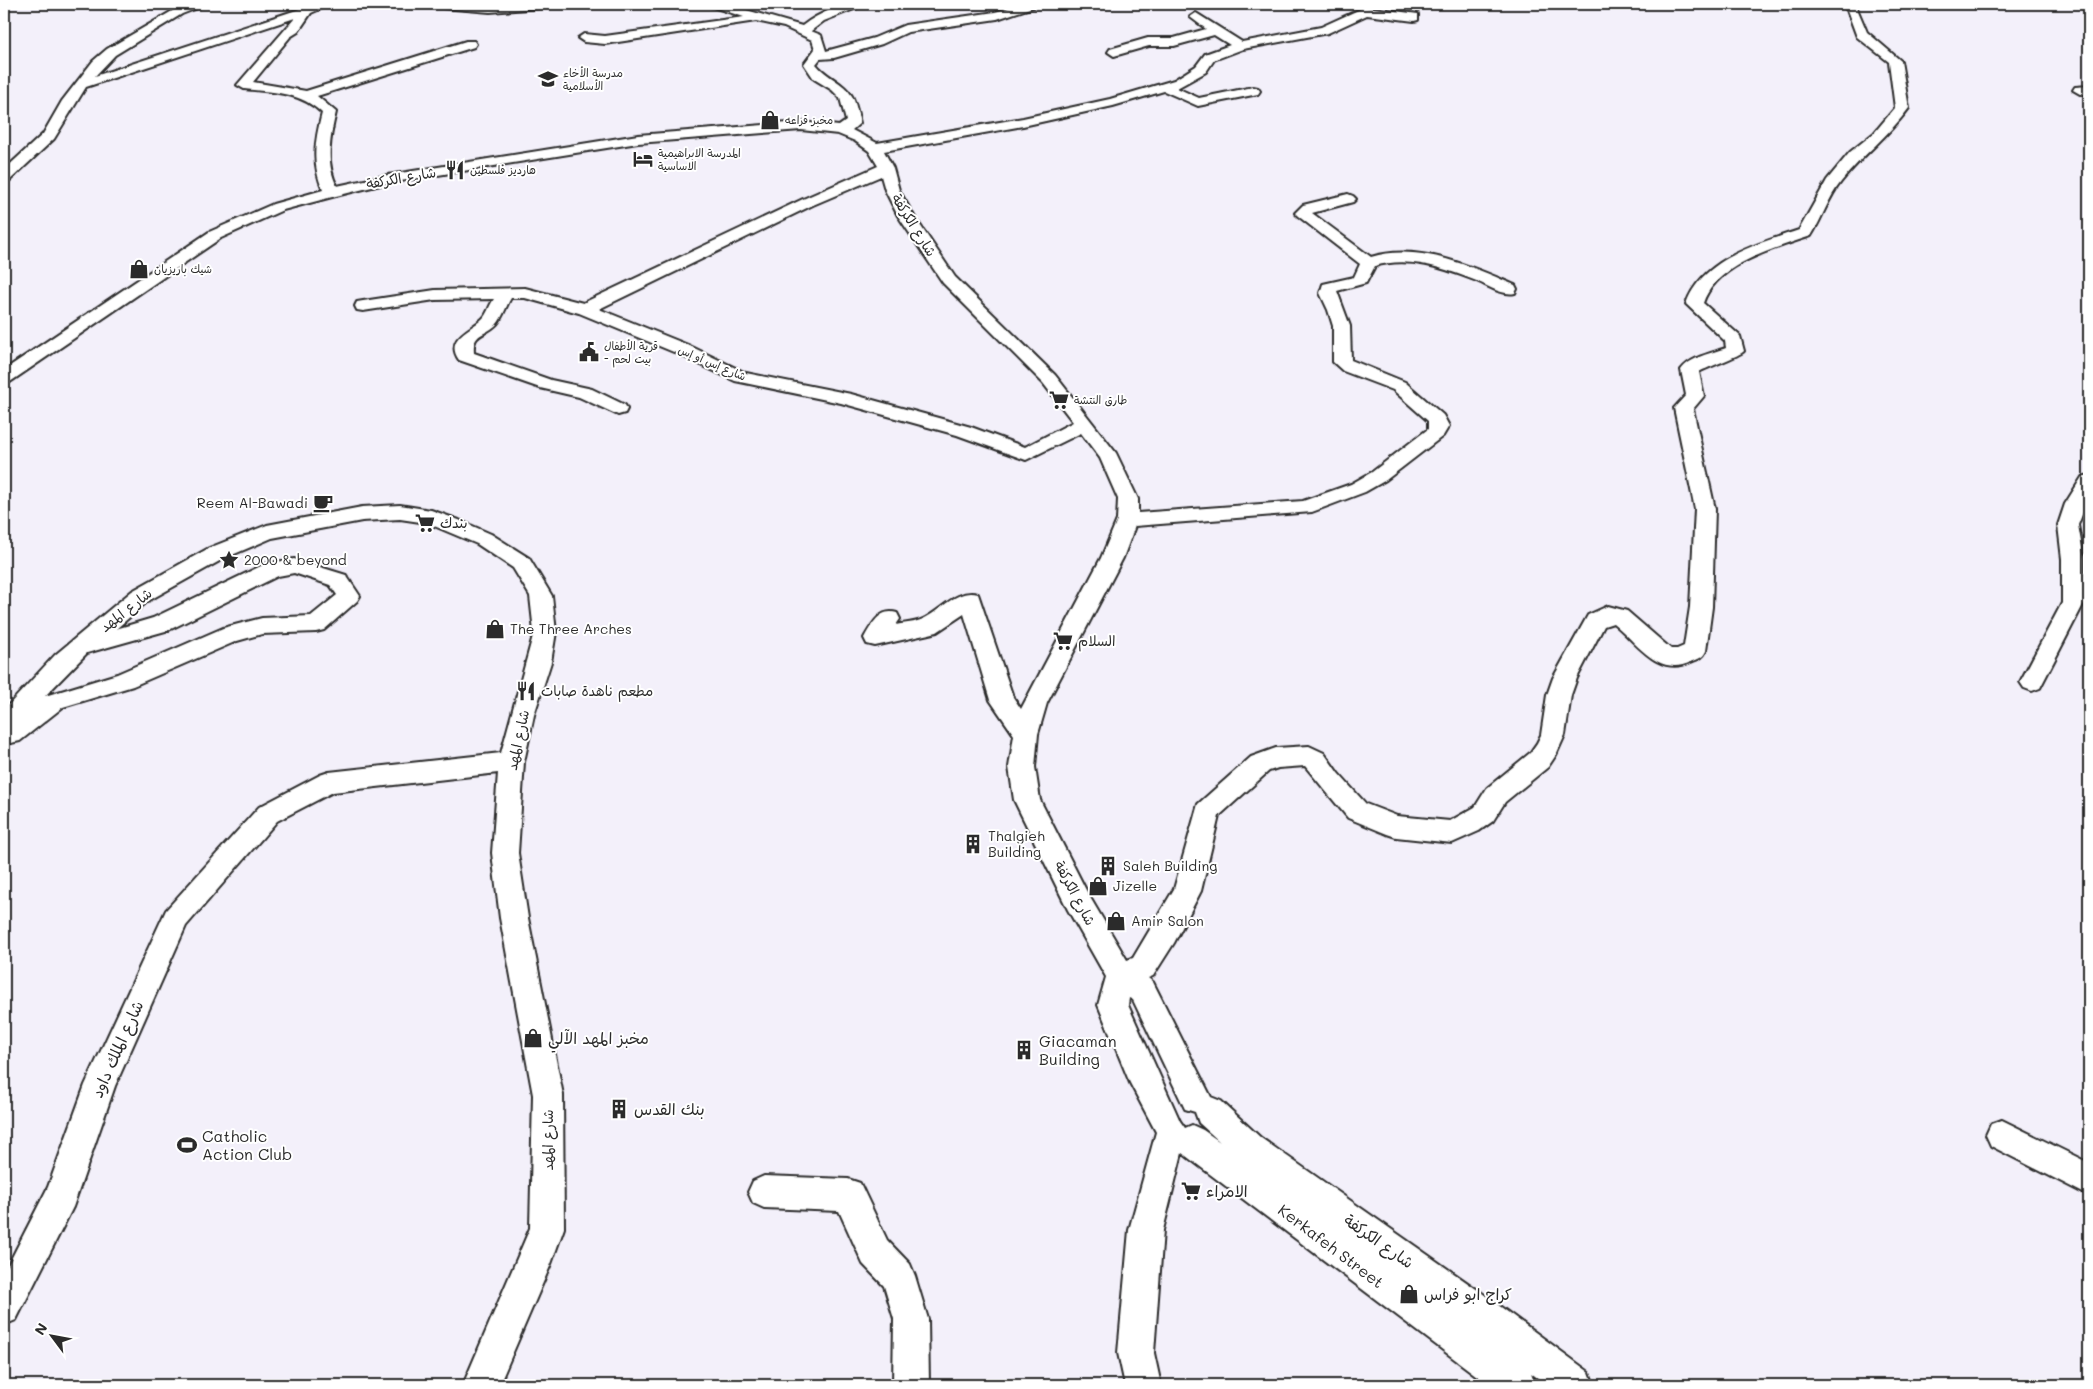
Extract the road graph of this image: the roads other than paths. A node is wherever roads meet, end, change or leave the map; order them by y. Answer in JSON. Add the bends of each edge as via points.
{"nodes":[{"id":1,"x":198,"y":4,"type":"edge"},
{"id":2,"x":202,"y":4,"type":"edge"},
{"id":3,"x":326,"y":4,"type":"edge"},
{"id":4,"x":431,"y":4,"type":"edge"},
{"id":5,"x":552,"y":4,"type":"edge"},
{"id":6,"x":714,"y":4,"type":"edge"},
{"id":7,"x":858,"y":4,"type":"edge"},
{"id":8,"x":1032,"y":4,"type":"edge"},
{"id":9,"x":1846,"y":4,"type":"edge"},
{"id":10,"x":174,"y":7,"type":"edge"},
{"id":11,"x":1367,"y":7,"type":"edge"},
{"id":12,"x":306,"y":10,"type":"junction"},
{"id":13,"x":1196,"y":17,"type":"dead end"},
{"id":14,"x":1414,"y":17,"type":"dead end"},
{"id":15,"x":762,"y":19,"type":"junction"},
{"id":16,"x":1217,"y":30,"type":"junction"},
{"id":17,"x":802,"y":32,"type":"junction"},
{"id":18,"x":584,"y":38,"type":"dead end"},
{"id":19,"x":470,"y":44,"type":"dead end"},
{"id":20,"x":1240,"y":46,"type":"junction"},
{"id":21,"x":1114,"y":52,"type":"dead end"},
{"id":22,"x":816,"y":55,"type":"junction"},
{"id":23,"x":83,"y":84,"type":"junction"},
{"id":24,"x":1164,"y":88,"type":"junction"},
{"id":25,"x":1253,"y":90,"type":"dead end"},
{"id":26,"x":306,"y":95,"type":"junction"},
{"id":27,"x":841,"y":130,"type":"junction"},
{"id":28,"x":875,"y":148,"type":"junction"},
{"id":29,"x":886,"y":168,"type":"junction"},
{"id":30,"x":4,"y":178,"type":"edge"},
{"id":31,"x":332,"y":192,"type":"junction"},
{"id":32,"x":1348,"y":199,"type":"dead end"},
{"id":33,"x":1369,"y":263,"type":"junction"},
{"id":34,"x":1509,"y":289,"type":"dead end"},
{"id":35,"x":504,"y":294,"type":"junction"},
{"id":36,"x":363,"y":306,"type":"dead end"},
{"id":37,"x":585,"y":309,"type":"junction"},
{"id":38,"x":4,"y":378,"type":"edge"},
{"id":39,"x":618,"y":409,"type":"dead end"},
{"id":40,"x":1084,"y":424,"type":"junction"},
{"id":41,"x":2089,"y":481,"type":"edge"},
{"id":42,"x":1127,"y":520,"type":"junction"},
{"id":43,"x":889,"y":619,"type":"dead end"},
{"id":44,"x":79,"y":648,"type":"junction"},
{"id":45,"x":2032,"y":682,"type":"dead end"},
{"id":46,"x":4,"y":725,"type":"edge"},
{"id":47,"x":1026,"y":734,"type":"junction"},
{"id":48,"x":4,"y":739,"type":"edge"},
{"id":49,"x":512,"y":762,"type":"junction"},
{"id":50,"x":1122,"y":976,"type":"junction"},
{"id":51,"x":1203,"y":1105,"type":"junction"},
{"id":52,"x":1176,"y":1132,"type":"junction"},
{"id":53,"x":2002,"y":1135,"type":"dead end"},
{"id":54,"x":2089,"y":1180,"type":"edge"},
{"id":55,"x":764,"y":1192,"type":"dead end"},
{"id":56,"x":4,"y":1308,"type":"edge"},
{"id":57,"x":481,"y":1385,"type":"edge"},
{"id":58,"x":911,"y":1385,"type":"edge"},
{"id":59,"x":1143,"y":1385,"type":"edge"},
{"id":60,"x":1518,"y":1385,"type":"edge"},
{"id":61,"x":1576,"y":1385,"type":"edge"}],
"edges":[{"from":1,"to":10,"type":"street"},
{"from":2,"to":10,"type":"street"},
{"from":3,"to":12,"type":"street"},
{"from":4,"to":5,"type":"street","via":[[490,8]]},
{"from":6,"to":15,"type":"street"},
{"from":7,"to":17,"type":"street","via":[[820,18]]},
{"from":8,"to":22,"type":"street","via":[[998,15],[905,29],[834,54]]},
{"from":9,"to":50,"type":"street","via":[[1852,8],[1860,34],[1896,61],[1902,108],[1832,183],[1805,233],[1766,246],[1729,265],[1702,284],[1694,304],[1734,340],[1735,351],[1690,370],[1695,396],[1683,408],[1705,509],[1696,651],[1676,660],[1662,655],[1622,618],[1613,614],[1601,616],[1565,678],[1559,694],[1553,735],[1539,760],[1496,795],[1484,814],[1452,832],[1396,826],[1357,811],[1309,756],[1276,758],[1260,764],[1207,811],[1187,891],[1143,967]]},
{"from":10,"to":23,"type":"street","via":[[111,52],[97,64]]},
{"from":11,"to":14,"type":"street"},
{"from":11,"to":20,"type":"street","via":[[1324,30]]},
{"from":12,"to":23,"type":"street"},
{"from":12,"to":26,"type":"street","via":[[294,29],[286,34],[244,85]]},
{"from":13,"to":16,"type":"street"},
{"from":15,"to":17,"type":"street","via":[[787,24]]},
{"from":15,"to":18,"type":"street","via":[[605,40]]},
{"from":16,"to":20,"type":"street"},
{"from":16,"to":21,"type":"street","via":[[1174,42],[1148,42]]},
{"from":17,"to":22,"type":"street","via":[[817,38],[821,49]]},
{"from":19,"to":26,"type":"street"},
{"from":20,"to":24,"type":"street","via":[[1209,56],[1201,69],[1180,83]]},
{"from":22,"to":27,"type":"street","via":[[810,64],[819,76],[846,97],[853,123]]},
{"from":23,"to":30,"type":"street","via":[[49,136]]},
{"from":24,"to":25,"type":"street","via":[[1198,102]]},
{"from":24,"to":28,"type":"street","via":[[1023,122]]},
{"from":26,"to":31,"type":"street","via":[[322,104],[328,112],[322,137],[323,174]]},
{"from":27,"to":28,"type":"street","name":"شارع الكركفة"},
{"from":27,"to":31,"type":"street","name":"شارع الكركفة","via":[[801,126],[638,139],[388,179]]},
{"from":28,"to":29,"type":"street","name":"شارع الكركفة"},
{"from":29,"to":37,"type":"street"},
{"from":29,"to":40,"type":"street","name":"شارع الكركفة","via":[[892,190],[906,216],[950,280],[1049,379]]},
{"from":31,"to":38,"type":"street","name":"شارع الكركفة","via":[[278,207],[215,235]]},
{"from":32,"to":33,"type":"street","via":[[1308,208],[1303,214]]},
{"from":33,"to":34,"type":"street","via":[[1388,256],[1446,265]]},
{"from":33,"to":42,"type":"street","via":[[1360,280],[1329,288],[1328,293],[1342,322],[1342,362],[1399,386],[1436,419],[1439,426],[1436,432],[1379,476],[1358,488],[1305,507]]},
{"from":35,"to":36,"type":"street","name":"شارع إس أو إس","via":[[435,295]]},
{"from":35,"to":37,"type":"street","name":"شارع إس أو إس","via":[[525,293]]},
{"from":35,"to":39,"type":"street","via":[[490,321],[464,342],[465,356],[546,384],[585,393]]},
{"from":37,"to":40,"type":"street","name":"شارع إس أو إس","via":[[741,377],[844,398],[964,431],[1026,454]]},
{"from":40,"to":42,"type":"street","name":"شارع الكركفة","via":[[1109,457],[1128,499]]},
{"from":41,"to":45,"type":"street","via":[[2075,504],[2068,525],[2073,559],[2073,604]]},
{"from":42,"to":47,"type":"street","name":"شارع الكركفة","via":[[1112,558],[1038,696]]},
{"from":43,"to":47,"type":"street","via":[[875,638],[929,626],[970,600],[1002,700]]},
{"from":44,"to":46,"type":"street","name":"شارع المهد"},
{"from":44,"to":48,"type":"street","via":[[161,624],[273,569],[294,566],[317,572],[338,580],[349,596],[316,624],[262,626],[232,634],[125,680],[55,700]]},
{"from":44,"to":49,"type":"street","name":"شارع المهد","via":[[140,596],[217,553],[267,532],[362,514],[400,512],[431,517],[484,539],[521,563],[541,596],[545,632]]},
{"from":47,"to":50,"type":"street","name":"شارع الكركفة","via":[[1022,768],[1027,800],[1078,902]]},
{"from":49,"to":56,"type":"street","name":"شارع الملك داود","via":[[330,782],[268,814],[176,918],[100,1085],[61,1195]]},
{"from":49,"to":57,"type":"street","name":"شارع المهد","via":[[505,853],[514,918],[548,1095],[547,1228]]},
{"from":50,"to":51,"type":"street","name":"شارع الكركفة","via":[[1143,991]]},
{"from":50,"to":52,"type":"street","via":[[1114,1005],[1141,1073]]},
{"from":51,"to":52,"type":"street","via":[[1212,1119],[1204,1137]]},
{"from":51,"to":52,"type":"street","via":[[1182,1096],[1176,1098],[1167,1107]]},
{"from":51,"to":61,"type":"street","name":"شارع الكركفة","via":[[1250,1149],[1470,1305]]},
{"from":52,"to":59,"type":"street","via":[[1146,1230],[1136,1353]]},
{"from":52,"to":60,"type":"street","name":"Kerkafeh Street"},
{"from":53,"to":54,"type":"street"},
{"from":55,"to":58,"type":"street","via":[[848,1195],[874,1252],[898,1276],[911,1319]]}]}
